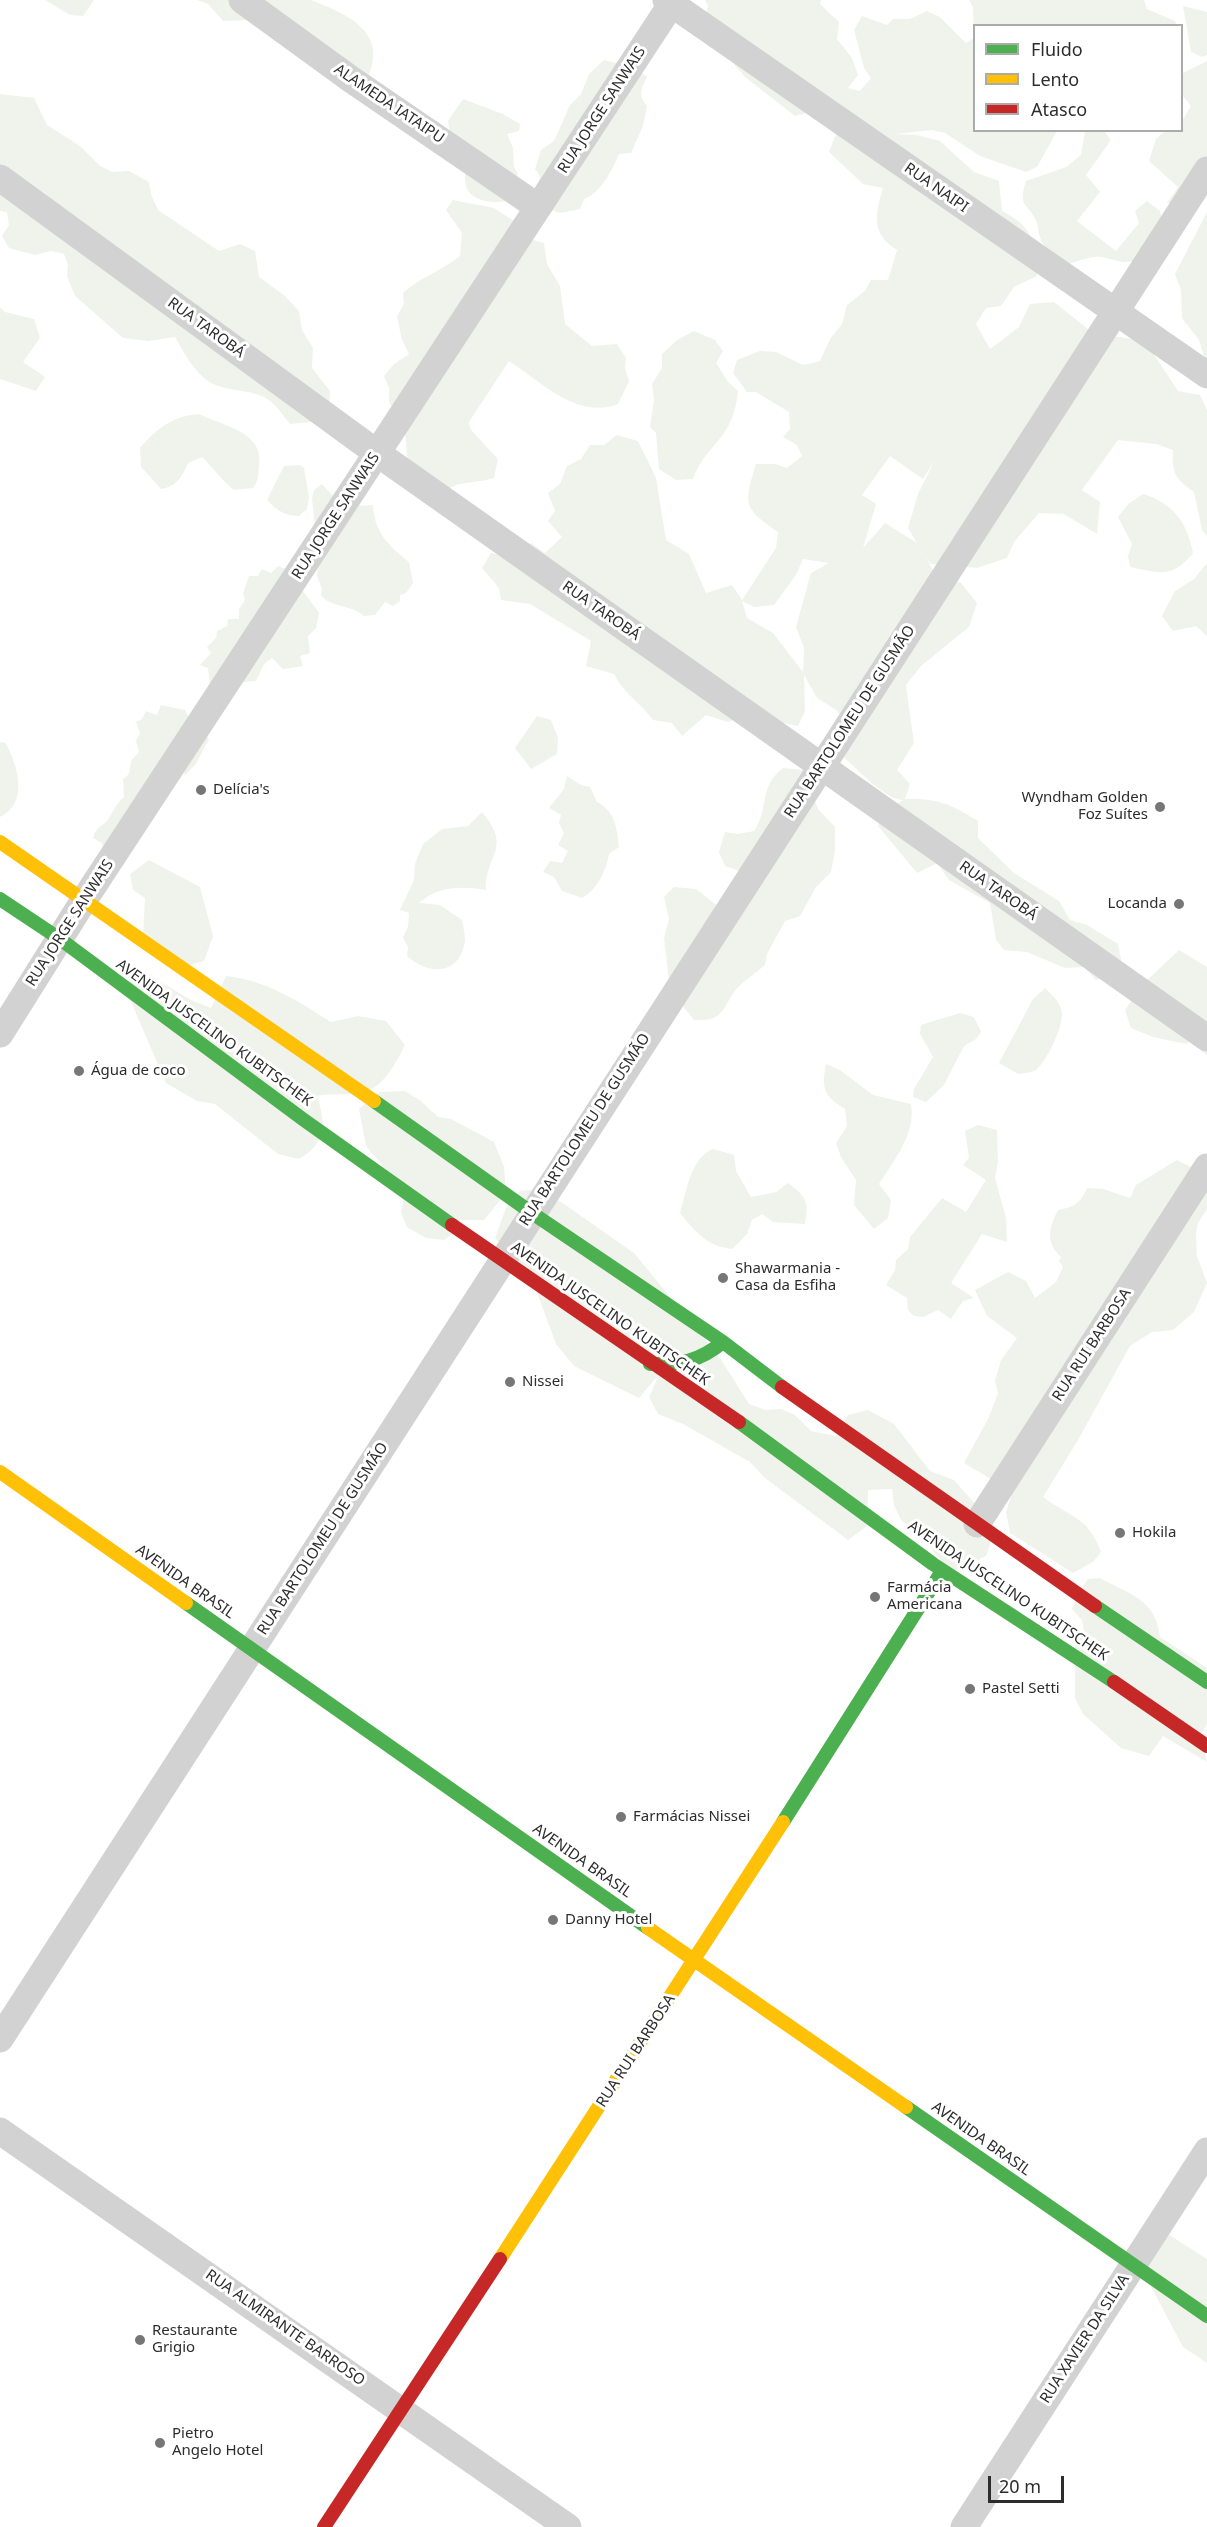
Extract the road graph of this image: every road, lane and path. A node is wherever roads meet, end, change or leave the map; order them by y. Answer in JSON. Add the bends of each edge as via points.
{"nodes":[{"id":1,"x":242,"y":0,"type":"edge"},
{"id":2,"x":671,"y":1,"type":"edge"},
{"id":3,"x":1207,"y":170,"type":"edge"},
{"id":4,"x":0,"y":178,"type":"edge"},
{"id":5,"x":538,"y":207,"type":"junction"},
{"id":6,"x":1115,"y":312,"type":"junction"},
{"id":7,"x":1207,"y":375,"type":"edge"},
{"id":8,"x":378,"y":453,"type":"junction"},
{"id":9,"x":822,"y":766,"type":"junction"},
{"id":10,"x":0,"y":842,"type":"edge"},
{"id":11,"x":0,"y":899,"type":"edge"},
{"id":12,"x":84,"y":900,"type":"junction"},
{"id":13,"x":60,"y":939,"type":"junction"},
{"id":14,"x":0,"y":1034,"type":"edge"},
{"id":15,"x":1207,"y":1038,"type":"edge"},
{"id":16,"x":1207,"y":1167,"type":"edge"},
{"id":17,"x":532,"y":1213,"type":"junction"},
{"id":18,"x":501,"y":1259,"type":"junction"},
{"id":19,"x":723,"y":1342,"type":"junction"},
{"id":20,"x":650,"y":1364,"type":"junction"},
{"id":21,"x":799,"y":1400,"type":"junction"},
{"id":22,"x":778,"y":1402,"type":"dead end"},
{"id":23,"x":0,"y":1472,"type":"edge"},
{"id":24,"x":977,"y":1524,"type":"junction"},
{"id":25,"x":942,"y":1571,"type":"junction"},
{"id":26,"x":252,"y":1650,"type":"junction"},
{"id":27,"x":1207,"y":1682,"type":"edge"},
{"id":28,"x":1207,"y":1746,"type":"edge"},
{"id":29,"x":695,"y":1960,"type":"junction"},
{"id":30,"x":0,"y":2039,"type":"edge"},
{"id":31,"x":0,"y":2131,"type":"edge"},
{"id":32,"x":1207,"y":2151,"type":"edge"},
{"id":33,"x":1133,"y":2264,"type":"junction"},
{"id":34,"x":1207,"y":2316,"type":"edge"},
{"id":35,"x":401,"y":2409,"type":"junction"},
{"id":36,"x":324,"y":2527,"type":"edge"},
{"id":37,"x":568,"y":2527,"type":"edge"},
{"id":38,"x":963,"y":2527,"type":"edge"}],
"edges":[{"from":1,"to":5,"type":"street","name":"ALAMEDA IATAIPU"},
{"from":2,"to":5,"type":"street","name":"RUA JORGE SANWAIS"},
{"from":2,"to":6,"type":"street","name":"RUA NAIPI"},
{"from":3,"to":6,"type":"street","name":"RUA BARTOLOMEU DE GUSMÃO"},
{"from":4,"to":8,"type":"street","name":"RUA TAROBÁ"},
{"from":5,"to":8,"type":"street","name":"RUA JORGE SANWAIS"},
{"from":6,"to":7,"type":"street","name":"RUA NAIPI"},
{"from":6,"to":9,"type":"street","name":"RUA BARTOLOMEU DE GUSMÃO"},
{"from":8,"to":9,"type":"street","name":"RUA TAROBÁ"},
{"from":8,"to":12,"type":"street","name":"RUA JORGE SANWAIS"},
{"from":9,"to":15,"type":"street","name":"RUA TAROBÁ"},
{"from":9,"to":17,"type":"street","name":"RUA BARTOLOMEU DE GUSMÃO"},
{"from":10,"to":12,"type":"main road"},
{"from":11,"to":13,"type":"main road","name":"AVENIDA JUSCELINO KUBITSCHEK"},
{"from":12,"to":13,"type":"street","name":"RUA JORGE SANWAIS"},
{"from":12,"to":17,"type":"main road"},
{"from":13,"to":14,"type":"street","name":"RUA JORGE SANWAIS"},
{"from":13,"to":18,"type":"main road","name":"AVENIDA JUSCELINO KUBITSCHEK","via":[[304,1120]]},
{"from":16,"to":24,"type":"street","name":"RUA RUI BARBOSA"},
{"from":17,"to":18,"type":"street","name":"RUA BARTOLOMEU DE GUSMÃO"},
{"from":17,"to":19,"type":"main road"},
{"from":18,"to":20,"type":"main road","name":"AVENIDA JUSCELINO KUBITSCHEK"},
{"from":18,"to":26,"type":"street","name":"RUA BARTOLOMEU DE GUSMÃO"},
{"from":19,"to":20,"type":"main road","via":[[706,1357],[680,1366]]},
{"from":19,"to":21,"type":"main road"},
{"from":20,"to":25,"type":"main road","name":"AVENIDA JUSCELINO KUBITSCHEK","via":[[741,1415]]},
{"from":21,"to":22,"type":"main road"},
{"from":21,"to":24,"type":"main road"},
{"from":23,"to":26,"type":"main road","name":"AVENIDA BRASIL"},
{"from":24,"to":27,"type":"main road"},
{"from":25,"to":28,"type":"main road","name":"AVENIDA JUSCELINO KUBITSCHEK","via":[[1072,1653]]},
{"from":25,"to":29,"type":"main road","name":"RUA RUI BARBOSA"},
{"from":26,"to":29,"type":"main road","name":"AVENIDA BRASIL"},
{"from":26,"to":30,"type":"street","name":"RUA BARTOLOMEU DE GUSMÃO"},
{"from":29,"to":33,"type":"main road","name":"AVENIDA BRASIL"},
{"from":29,"to":35,"type":"main road","name":"RUA RUI BARBOSA"},
{"from":31,"to":35,"type":"street","name":"RUA ALMIRANTE BARROSO"},
{"from":32,"to":33,"type":"street","name":"RUA XAVIER DA SILVA"},
{"from":33,"to":34,"type":"main road","name":"AVENIDA BRASIL"},
{"from":33,"to":38,"type":"street","name":"RUA XAVIER DA SILVA"},
{"from":35,"to":36,"type":"main road","name":"RUA RUI BARBOSA"},
{"from":35,"to":37,"type":"street","name":"RUA ALMIRANTE BARROSO"}]}
